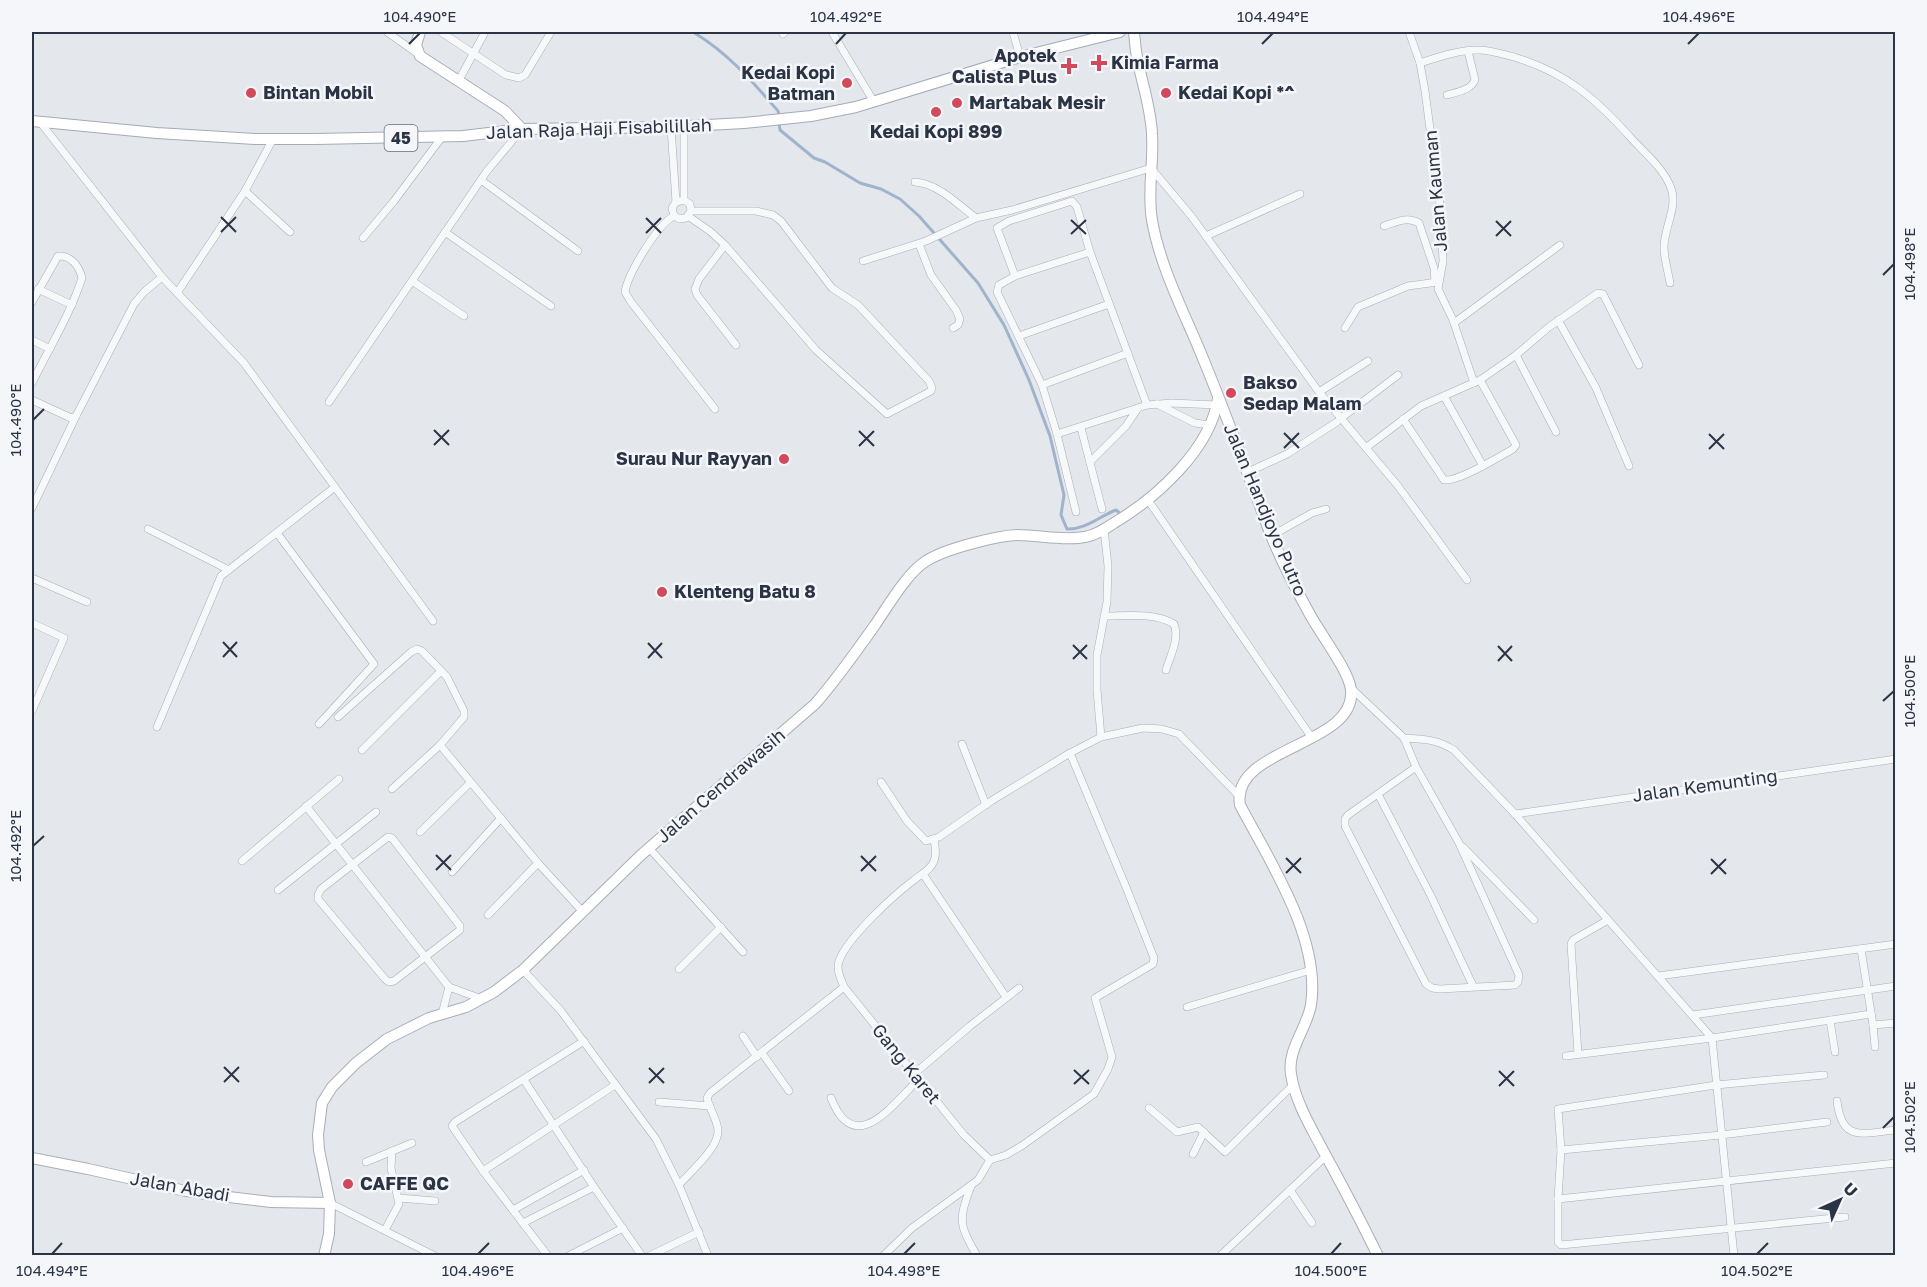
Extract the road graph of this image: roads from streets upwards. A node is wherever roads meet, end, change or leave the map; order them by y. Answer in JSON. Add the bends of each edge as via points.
{"nodes":[{"id":1,"x":387,"y":32,"type":"edge"},
{"id":2,"x":420,"y":32,"type":"edge"},
{"id":3,"x":441,"y":32,"type":"edge"},
{"id":4,"x":485,"y":32,"type":"edge"},
{"id":5,"x":551,"y":32,"type":"edge"},
{"id":6,"x":832,"y":32,"type":"edge"},
{"id":7,"x":1013,"y":32,"type":"edge"},
{"id":8,"x":1120,"y":32,"type":"edge"},
{"id":9,"x":1134,"y":32,"type":"edge"},
{"id":10,"x":1409,"y":32,"type":"edge"},
{"id":11,"x":1468,"y":51,"type":"junction"},
{"id":12,"x":473,"y":53,"type":"junction"},
{"id":13,"x":420,"y":56,"type":"junction"},
{"id":14,"x":1020,"y":57,"type":"junction"},
{"id":15,"x":1420,"y":63,"type":"junction"},
{"id":16,"x":459,"y":80,"type":"junction"},
{"id":17,"x":1447,"y":95,"type":"dead end"},
{"id":18,"x":874,"y":102,"type":"junction"},
{"id":19,"x":36,"y":121,"type":"edge"},
{"id":20,"x":684,"y":126,"type":"junction"},
{"id":21,"x":671,"y":127,"type":"junction"},
{"id":22,"x":522,"y":129,"type":"junction"},
{"id":23,"x":442,"y":137,"type":"junction"},
{"id":24,"x":273,"y":139,"type":"junction"},
{"id":25,"x":1151,"y":168,"type":"junction"},
{"id":26,"x":481,"y":180,"type":"junction"},
{"id":27,"x":915,"y":182,"type":"dead end"},
{"id":28,"x":245,"y":191,"type":"junction"},
{"id":29,"x":1300,"y":194,"type":"dead end"},
{"id":30,"x":680,"y":201,"type":"junction"},
{"id":31,"x":690,"y":214,"type":"junction"},
{"id":32,"x":674,"y":216,"type":"junction"},
{"id":33,"x":975,"y":218,"type":"junction"},
{"id":34,"x":1384,"y":226,"type":"dead end"},
{"id":35,"x":290,"y":232,"type":"dead end"},
{"id":36,"x":445,"y":232,"type":"junction"},
{"id":37,"x":1206,"y":236,"type":"junction"},
{"id":38,"x":363,"y":238,"type":"dead end"},
{"id":39,"x":919,"y":244,"type":"junction"},
{"id":40,"x":725,"y":245,"type":"junction"},
{"id":41,"x":1560,"y":245,"type":"dead end"},
{"id":42,"x":578,"y":251,"type":"dead end"},
{"id":43,"x":1090,"y":252,"type":"junction"},
{"id":44,"x":863,"y":261,"type":"dead end"},
{"id":45,"x":1015,"y":276,"type":"junction"},
{"id":46,"x":162,"y":277,"type":"junction"},
{"id":47,"x":412,"y":281,"type":"junction"},
{"id":48,"x":1437,"y":282,"type":"junction"},
{"id":49,"x":1670,"y":283,"type":"dead end"},
{"id":50,"x":38,"y":289,"type":"junction"},
{"id":51,"x":177,"y":293,"type":"junction"},
{"id":52,"x":32,"y":302,"type":"edge"},
{"id":53,"x":1109,"y":304,"type":"junction"},
{"id":54,"x":72,"y":305,"type":"junction"},
{"id":55,"x":551,"y":306,"type":"dead end"},
{"id":56,"x":464,"y":316,"type":"dead end"},
{"id":57,"x":1558,"y":320,"type":"junction"},
{"id":58,"x":1454,"y":322,"type":"junction"},
{"id":59,"x":953,"y":328,"type":"dead end"},
{"id":60,"x":1345,"y":328,"type":"dead end"},
{"id":61,"x":1019,"y":336,"type":"junction"},
{"id":62,"x":32,"y":340,"type":"edge"},
{"id":63,"x":736,"y":345,"type":"dead end"},
{"id":64,"x":50,"y":349,"type":"junction"},
{"id":65,"x":1128,"y":353,"type":"junction"},
{"id":66,"x":1516,"y":355,"type":"junction"},
{"id":67,"x":1368,"y":361,"type":"dead end"},
{"id":68,"x":1639,"y":365,"type":"dead end"},
{"id":69,"x":1398,"y":375,"type":"dead end"},
{"id":70,"x":1477,"y":381,"type":"junction"},
{"id":71,"x":32,"y":384,"type":"edge"},
{"id":72,"x":1041,"y":385,"type":"junction"},
{"id":73,"x":1319,"y":392,"type":"junction"},
{"id":74,"x":1444,"y":396,"type":"junction"},
{"id":75,"x":32,"y":400,"type":"edge"},
{"id":76,"x":1218,"y":401,"type":"junction"},
{"id":77,"x":329,"y":402,"type":"dead end"},
{"id":78,"x":1156,"y":404,"type":"junction"},
{"id":79,"x":1147,"y":405,"type":"junction"},
{"id":80,"x":1138,"y":407,"type":"junction"},
{"id":81,"x":715,"y":409,"type":"dead end"},
{"id":82,"x":76,"y":416,"type":"junction"},
{"id":83,"x":1403,"y":419,"type":"junction"},
{"id":84,"x":1338,"y":420,"type":"junction"},
{"id":85,"x":1210,"y":425,"type":"junction"},
{"id":86,"x":1081,"y":428,"type":"junction"},
{"id":87,"x":1556,"y":432,"type":"dead end"},
{"id":88,"x":1057,"y":435,"type":"junction"},
{"id":89,"x":1367,"y":447,"type":"junction"},
{"id":90,"x":1090,"y":462,"type":"junction"},
{"id":91,"x":1483,"y":466,"type":"junction"},
{"id":92,"x":1629,"y":466,"type":"dead end"},
{"id":93,"x":1246,"y":473,"type":"junction"},
{"id":94,"x":335,"y":487,"type":"junction"},
{"id":95,"x":1148,"y":500,"type":"junction"},
{"id":96,"x":32,"y":508,"type":"edge"},
{"id":97,"x":1102,"y":509,"type":"dead end"},
{"id":98,"x":1326,"y":509,"type":"dead end"},
{"id":99,"x":1076,"y":512,"type":"dead end"},
{"id":100,"x":148,"y":529,"type":"dead end"},
{"id":101,"x":1104,"y":529,"type":"junction"},
{"id":102,"x":277,"y":533,"type":"junction"},
{"id":103,"x":1271,"y":536,"type":"junction"},
{"id":104,"x":229,"y":570,"type":"junction"},
{"id":105,"x":32,"y":578,"type":"edge"},
{"id":106,"x":1467,"y":580,"type":"dead end"},
{"id":107,"x":87,"y":602,"type":"dead end"},
{"id":108,"x":1104,"y":616,"type":"junction"},
{"id":109,"x":433,"y":621,"type":"dead end"},
{"id":110,"x":32,"y":623,"type":"edge"},
{"id":111,"x":1166,"y":670,"type":"dead end"},
{"id":112,"x":441,"y":671,"type":"junction"},
{"id":113,"x":1351,"y":688,"type":"junction"},
{"id":114,"x":32,"y":711,"type":"edge"},
{"id":115,"x":338,"y":717,"type":"dead end"},
{"id":116,"x":319,"y":724,"type":"dead end"},
{"id":117,"x":157,"y":727,"type":"dead end"},
{"id":118,"x":1101,"y":737,"type":"junction"},
{"id":119,"x":1312,"y":738,"type":"junction"},
{"id":120,"x":1404,"y":738,"type":"junction"},
{"id":121,"x":962,"y":744,"type":"dead end"},
{"id":122,"x":440,"y":745,"type":"junction"},
{"id":123,"x":362,"y":750,"type":"dead end"},
{"id":124,"x":1070,"y":753,"type":"junction"},
{"id":125,"x":1896,"y":759,"type":"edge"},
{"id":126,"x":1416,"y":766,"type":"junction"},
{"id":127,"x":339,"y":779,"type":"dead end"},
{"id":128,"x":881,"y":782,"type":"dead end"},
{"id":129,"x":470,"y":783,"type":"junction"},
{"id":130,"x":392,"y":789,"type":"dead end"},
{"id":131,"x":1378,"y":794,"type":"junction"},
{"id":132,"x":1239,"y":796,"type":"junction"},
{"id":133,"x":986,"y":805,"type":"junction"},
{"id":134,"x":306,"y":806,"type":"junction"},
{"id":135,"x":376,"y":812,"type":"dead end"},
{"id":136,"x":1515,"y":814,"type":"junction"},
{"id":137,"x":501,"y":818,"type":"junction"},
{"id":138,"x":420,"y":832,"type":"dead end"},
{"id":139,"x":930,"y":840,"type":"junction"},
{"id":140,"x":1459,"y":843,"type":"junction"},
{"id":141,"x":335,"y":845,"type":"junction"},
{"id":142,"x":649,"y":848,"type":"junction"},
{"id":143,"x":242,"y":861,"type":"dead end"},
{"id":144,"x":538,"y":863,"type":"junction"},
{"id":145,"x":351,"y":866,"type":"junction"},
{"id":146,"x":452,"y":872,"type":"dead end"},
{"id":147,"x":922,"y":874,"type":"junction"},
{"id":148,"x":278,"y":891,"type":"dead end"},
{"id":149,"x":582,"y":911,"type":"junction"},
{"id":150,"x":488,"y":915,"type":"dead end"},
{"id":151,"x":1534,"y":920,"type":"dead end"},
{"id":152,"x":1608,"y":920,"type":"junction"},
{"id":153,"x":721,"y":927,"type":"junction"},
{"id":154,"x":1896,"y":944,"type":"edge"},
{"id":155,"x":1862,"y":949,"type":"junction"},
{"id":156,"x":743,"y":951,"type":"dead end"},
{"id":157,"x":425,"y":956,"type":"junction"},
{"id":158,"x":679,"y":969,"type":"dead end"},
{"id":159,"x":523,"y":970,"type":"junction"},
{"id":160,"x":1311,"y":970,"type":"junction"},
{"id":161,"x":1658,"y":976,"type":"junction"},
{"id":162,"x":1473,"y":986,"type":"junction"},
{"id":163,"x":1896,"y":986,"type":"edge"},
{"id":164,"x":449,"y":987,"type":"junction"},
{"id":165,"x":844,"y":987,"type":"junction"},
{"id":166,"x":1019,"y":988,"type":"dead end"},
{"id":167,"x":1869,"y":990,"type":"junction"},
{"id":168,"x":1006,"y":998,"type":"junction"},
{"id":169,"x":482,"y":999,"type":"junction"},
{"id":170,"x":1187,"y":1007,"type":"dead end"},
{"id":171,"x":442,"y":1014,"type":"junction"},
{"id":172,"x":1870,"y":1014,"type":"junction"},
{"id":173,"x":1693,"y":1015,"type":"junction"},
{"id":174,"x":1830,"y":1020,"type":"junction"},
{"id":175,"x":1896,"y":1023,"type":"edge"},
{"id":176,"x":1873,"y":1025,"type":"junction"},
{"id":177,"x":742,"y":1036,"type":"dead end"},
{"id":178,"x":1712,"y":1038,"type":"junction"},
{"id":179,"x":584,"y":1041,"type":"junction"},
{"id":180,"x":1875,"y":1047,"type":"dead end"},
{"id":181,"x":1835,"y":1052,"type":"dead end"},
{"id":182,"x":1578,"y":1054,"type":"junction"},
{"id":183,"x":760,"y":1055,"type":"junction"},
{"id":184,"x":1566,"y":1056,"type":"dead end"},
{"id":185,"x":1824,"y":1075,"type":"dead end"},
{"id":186,"x":916,"y":1077,"type":"junction"},
{"id":187,"x":524,"y":1080,"type":"junction"},
{"id":188,"x":615,"y":1085,"type":"junction"},
{"id":189,"x":1293,"y":1085,"type":"junction"},
{"id":190,"x":1716,"y":1085,"type":"junction"},
{"id":191,"x":789,"y":1091,"type":"dead end"},
{"id":192,"x":831,"y":1098,"type":"dead end"},
{"id":193,"x":1837,"y":1101,"type":"dead end"},
{"id":194,"x":659,"y":1102,"type":"dead end"},
{"id":195,"x":710,"y":1106,"type":"junction"},
{"id":196,"x":1149,"y":1108,"type":"dead end"},
{"id":197,"x":1827,"y":1122,"type":"dead end"},
{"id":198,"x":555,"y":1126,"type":"junction"},
{"id":199,"x":1896,"y":1130,"type":"edge"},
{"id":200,"x":1204,"y":1132,"type":"junction"},
{"id":201,"x":1721,"y":1135,"type":"junction"},
{"id":202,"x":412,"y":1143,"type":"dead end"},
{"id":203,"x":1561,"y":1150,"type":"junction"},
{"id":204,"x":392,"y":1151,"type":"junction"},
{"id":205,"x":1193,"y":1154,"type":"dead end"},
{"id":206,"x":1326,"y":1156,"type":"junction"},
{"id":207,"x":32,"y":1158,"type":"edge"},
{"id":208,"x":990,"y":1160,"type":"junction"},
{"id":209,"x":366,"y":1162,"type":"dead end"},
{"id":210,"x":1896,"y":1163,"type":"edge"},
{"id":211,"x":584,"y":1170,"type":"junction"},
{"id":212,"x":483,"y":1171,"type":"junction"},
{"id":213,"x":1725,"y":1181,"type":"junction"},
{"id":214,"x":679,"y":1185,"type":"junction"},
{"id":215,"x":594,"y":1186,"type":"junction"},
{"id":216,"x":971,"y":1186,"type":"junction"},
{"id":217,"x":1290,"y":1190,"type":"junction"},
{"id":218,"x":399,"y":1198,"type":"junction"},
{"id":219,"x":1558,"y":1199,"type":"junction"},
{"id":220,"x":435,"y":1201,"type":"dead end"},
{"id":221,"x":330,"y":1203,"type":"junction"},
{"id":222,"x":513,"y":1210,"type":"junction"},
{"id":223,"x":1845,"y":1217,"type":"dead end"},
{"id":224,"x":523,"y":1223,"type":"junction"},
{"id":225,"x":1312,"y":1223,"type":"dead end"},
{"id":226,"x":623,"y":1228,"type":"junction"},
{"id":227,"x":1731,"y":1229,"type":"junction"},
{"id":228,"x":385,"y":1230,"type":"junction"},
{"id":229,"x":699,"y":1232,"type":"junction"},
{"id":230,"x":324,"y":1256,"type":"edge"},
{"id":231,"x":435,"y":1256,"type":"edge"},
{"id":232,"x":548,"y":1256,"type":"edge"},
{"id":233,"x":568,"y":1256,"type":"edge"},
{"id":234,"x":642,"y":1256,"type":"edge"},
{"id":235,"x":649,"y":1256,"type":"edge"},
{"id":236,"x":708,"y":1256,"type":"edge"},
{"id":237,"x":883,"y":1256,"type":"edge"},
{"id":238,"x":977,"y":1256,"type":"edge"},
{"id":239,"x":1220,"y":1256,"type":"edge"},
{"id":240,"x":1378,"y":1256,"type":"edge"},
{"id":241,"x":1734,"y":1256,"type":"edge"}],
"edges":[{"from":1,"to":13,"type":"street"},
{"from":2,"to":13,"type":"street","via":[[416,45]]},
{"from":3,"to":12,"type":"street"},
{"from":4,"to":12,"type":"street"},
{"from":5,"to":12,"type":"street","via":[[525,75],[519,78],[506,75]]},
{"from":6,"to":18,"type":"street"},
{"from":7,"to":14,"type":"street"},
{"from":8,"to":14,"type":"street","name":"Jalan Raja Haji Fisabilillah","number":"45"},
{"from":9,"to":25,"type":"street","name":"Jalan Handjoyo Putro","via":[[1151,118]]},
{"from":10,"to":15,"type":"street","name":"Jalan Kauman"},
{"from":11,"to":15,"type":"street"},
{"from":11,"to":17,"type":"street","via":[[1474,84]]},
{"from":11,"to":49,"type":"street","via":[[1498,52],[1563,77],[1604,108],[1652,162],[1671,186],[1673,195],[1664,247]]},
{"from":12,"to":16,"type":"street"},
{"from":13,"to":16,"type":"street"},
{"from":14,"to":18,"type":"street","name":"Jalan Raja Haji Fisabilillah","number":"45"},
{"from":15,"to":48,"type":"street","name":"Jalan Kauman","via":[[1441,212],[1443,261]]},
{"from":16,"to":22,"type":"street","via":[[505,111]]},
{"from":18,"to":20,"type":"street","name":"Jalan Raja Haji Fisabilillah","number":"45","via":[[811,116]]},
{"from":19,"to":24,"type":"street","name":"Jalan Raja Haji Fisabilillah","number":"45","via":[[158,134]]},
{"from":19,"to":46,"type":"street"},
{"from":20,"to":21,"type":"street","name":"Jalan Raja Haji Fisabilillah","number":"45"},
{"from":20,"to":30,"type":"street"},
{"from":21,"to":22,"type":"street","name":"Jalan Raja Haji Fisabilillah","number":"45"},
{"from":21,"to":30,"type":"street"},
{"from":22,"to":23,"type":"street","name":"Jalan Raja Haji Fisabilillah","number":"45"},
{"from":22,"to":26,"type":"street"},
{"from":23,"to":24,"type":"street","name":"Jalan Raja Haji Fisabilillah","number":"45"},
{"from":23,"to":38,"type":"street"},
{"from":24,"to":28,"type":"street"},
{"from":25,"to":33,"type":"street","via":[[1022,208]]},
{"from":25,"to":37,"type":"street"},
{"from":25,"to":76,"type":"street","name":"Jalan Handjoyo Putro","via":[[1152,220],[1163,261]]},
{"from":26,"to":36,"type":"street"},
{"from":26,"to":42,"type":"street"},
{"from":27,"to":33,"type":"street","via":[[938,189]]},
{"from":28,"to":35,"type":"street"},
{"from":28,"to":51,"type":"street"},
{"from":29,"to":37,"type":"street"},
{"from":30,"to":31,"type":"street","via":[[690,204]]},
{"from":30,"to":32,"type":"street","via":[[672,208]]},
{"from":31,"to":32,"type":"street","via":[[683,219]]},
{"from":31,"to":40,"type":"street"},
{"from":31,"to":40,"type":"street","via":[[756,211],[773,215],[832,288],[858,305],[929,381],[931,391],[887,414],[816,350]]},
{"from":32,"to":81,"type":"street","via":[[654,237],[630,276],[625,292]]},
{"from":33,"to":39,"type":"street"},
{"from":34,"to":48,"type":"street","via":[[1406,219],[1419,223]]},
{"from":36,"to":47,"type":"street"},
{"from":36,"to":55,"type":"street"},
{"from":37,"to":73,"type":"street"},
{"from":39,"to":44,"type":"street"},
{"from":39,"to":59,"type":"street","via":[[931,275],[960,319]]},
{"from":40,"to":63,"type":"street","via":[[695,289]]},
{"from":41,"to":58,"type":"street"},
{"from":43,"to":45,"type":"street"},
{"from":43,"to":45,"type":"street","via":[[1077,207],[1072,201],[1065,202],[998,228]]},
{"from":43,"to":53,"type":"street"},
{"from":45,"to":61,"type":"street","via":[[999,285],[997,292]]},
{"from":46,"to":51,"type":"street"},
{"from":46,"to":82,"type":"street","via":[[134,304]]},
{"from":47,"to":56,"type":"street"},
{"from":47,"to":77,"type":"street"},
{"from":48,"to":58,"type":"street","name":"Jalan Kauman"},
{"from":48,"to":60,"type":"street","via":[[1408,286],[1358,307]]},
{"from":50,"to":52,"type":"street"},
{"from":50,"to":54,"type":"street"},
{"from":50,"to":54,"type":"street","via":[[58,256],[66,256],[77,264],[82,278]]},
{"from":51,"to":94,"type":"street","via":[[244,363]]},
{"from":53,"to":61,"type":"street"},
{"from":53,"to":65,"type":"street"},
{"from":54,"to":64,"type":"street"},
{"from":57,"to":66,"type":"street"},
{"from":57,"to":68,"type":"street","via":[[1594,294],[1603,294]]},
{"from":57,"to":92,"type":"street","via":[[1596,388]]},
{"from":58,"to":70,"type":"street","name":"Jalan Kauman"},
{"from":61,"to":72,"type":"street"},
{"from":62,"to":64,"type":"street"},
{"from":64,"to":71,"type":"street"},
{"from":65,"to":72,"type":"street"},
{"from":65,"to":79,"type":"street"},
{"from":66,"to":70,"type":"street"},
{"from":66,"to":87,"type":"street"},
{"from":67,"to":73,"type":"street"},
{"from":69,"to":84,"type":"street"},
{"from":70,"to":74,"type":"street"},
{"from":70,"to":91,"type":"street","name":"Jalan Kauman","via":[[1516,445]]},
{"from":72,"to":88,"type":"street"},
{"from":73,"to":84,"type":"street"},
{"from":74,"to":83,"type":"street"},
{"from":74,"to":91,"type":"street"},
{"from":75,"to":82,"type":"street","via":[[67,417]]},
{"from":76,"to":78,"type":"street"},
{"from":76,"to":85,"type":"street","name":"Jalan Cendrawasih"},
{"from":76,"to":93,"type":"street","name":"Jalan Handjoyo Putro"},
{"from":78,"to":79,"type":"street"},
{"from":78,"to":85,"type":"street","via":[[1195,423]]},
{"from":79,"to":80,"type":"street"},
{"from":80,"to":86,"type":"street"},
{"from":80,"to":90,"type":"street","via":[[1126,426]]},
{"from":82,"to":96,"type":"street"},
{"from":83,"to":89,"type":"street"},
{"from":83,"to":91,"type":"street","via":[[1444,480]]},
{"from":84,"to":89,"type":"street"},
{"from":84,"to":93,"type":"street","via":[[1287,454]]},
{"from":85,"to":95,"type":"street","name":"Jalan Cendrawasih","via":[[1183,465]]},
{"from":86,"to":88,"type":"street"},
{"from":86,"to":90,"type":"street"},
{"from":88,"to":99,"type":"street"},
{"from":89,"to":106,"type":"street"},
{"from":90,"to":97,"type":"street"},
{"from":93,"to":103,"type":"street","name":"Jalan Handjoyo Putro"},
{"from":94,"to":102,"type":"street"},
{"from":94,"to":109,"type":"street"},
{"from":95,"to":101,"type":"street","name":"Jalan Cendrawasih"},
{"from":95,"to":119,"type":"street"},
{"from":98,"to":103,"type":"street"},
{"from":100,"to":104,"type":"street"},
{"from":101,"to":108,"type":"street","via":[[1108,566]]},
{"from":101,"to":142,"type":"street","name":"Jalan Cendrawasih","via":[[1084,537],[992,538],[926,562],[901,587],[836,681],[815,704]]},
{"from":102,"to":104,"type":"street"},
{"from":102,"to":116,"type":"street","via":[[374,664]]},
{"from":103,"to":113,"type":"street","name":"Jalan Handjoyo Putro","via":[[1307,611]]},
{"from":104,"to":117,"type":"street","via":[[221,576]]},
{"from":105,"to":107,"type":"street"},
{"from":108,"to":111,"type":"street","via":[[1143,616],[1174,624],[1176,642]]},
{"from":108,"to":118,"type":"street","via":[[1097,655]]},
{"from":110,"to":114,"type":"street","via":[[64,638]]},
{"from":112,"to":115,"type":"street","via":[[417,649]]},
{"from":112,"to":122,"type":"street","via":[[463,705],[464,717]]},
{"from":112,"to":123,"type":"street"},
{"from":113,"to":119,"type":"street","via":[[1349,704],[1340,719]]},
{"from":113,"to":120,"type":"street"},
{"from":118,"to":124,"type":"street"},
{"from":118,"to":132,"type":"street","via":[[1143,728],[1179,734]]},
{"from":119,"to":132,"type":"street","via":[[1256,768]]},
{"from":120,"to":126,"type":"street"},
{"from":120,"to":136,"type":"street","via":[[1428,739],[1454,750]]},
{"from":121,"to":133,"type":"street"},
{"from":122,"to":129,"type":"street"},
{"from":122,"to":130,"type":"street"},
{"from":124,"to":133,"type":"street"},
{"from":124,"to":208,"type":"street","via":[[1154,958],[1153,964],[1095,998],[1112,1057],[1094,1094],[1023,1145]]},
{"from":125,"to":136,"type":"street","name":"Jalan Kemunting"},
{"from":126,"to":131,"type":"street"},
{"from":126,"to":140,"type":"street"},
{"from":127,"to":134,"type":"street"},
{"from":128,"to":139,"type":"street","via":[[907,821]]},
{"from":129,"to":137,"type":"street"},
{"from":129,"to":138,"type":"street"},
{"from":131,"to":162,"type":"street"},
{"from":131,"to":162,"type":"street","via":[[1348,815],[1346,826],[1426,984],[1432,988]]},
{"from":132,"to":160,"type":"street","via":[[1240,805],[1299,919]]},
{"from":133,"to":139,"type":"street"},
{"from":134,"to":141,"type":"street"},
{"from":134,"to":143,"type":"street"},
{"from":135,"to":141,"type":"street"},
{"from":136,"to":152,"type":"street"},
{"from":137,"to":144,"type":"street"},
{"from":137,"to":146,"type":"street"},
{"from":139,"to":147,"type":"street","via":[[935,861]]},
{"from":140,"to":151,"type":"street"},
{"from":140,"to":162,"type":"street","via":[[1520,979],[1515,985]]},
{"from":141,"to":145,"type":"street"},
{"from":141,"to":148,"type":"street"},
{"from":142,"to":149,"type":"street","name":"Jalan Cendrawasih"},
{"from":142,"to":153,"type":"street"},
{"from":144,"to":149,"type":"street"},
{"from":144,"to":150,"type":"street"},
{"from":145,"to":157,"type":"street"},
{"from":145,"to":157,"type":"street","via":[[321,889],[318,899],[389,982]]},
{"from":145,"to":157,"type":"street","via":[[383,840],[392,838],[460,926],[456,934]]},
{"from":147,"to":165,"type":"street","via":[[889,902],[844,951],[838,963]]},
{"from":147,"to":168,"type":"street"},
{"from":149,"to":159,"type":"street","name":"Jalan Cendrawasih"},
{"from":152,"to":161,"type":"street"},
{"from":152,"to":182,"type":"street","via":[[1571,944]]},
{"from":153,"to":156,"type":"street"},
{"from":153,"to":158,"type":"street"},
{"from":154,"to":155,"type":"street"},
{"from":155,"to":161,"type":"street"},
{"from":155,"to":167,"type":"street"},
{"from":157,"to":164,"type":"street"},
{"from":159,"to":169,"type":"street","name":"Jalan Cendrawasih"},
{"from":159,"to":179,"type":"street"},
{"from":160,"to":170,"type":"street"},
{"from":160,"to":189,"type":"street","via":[[1311,1005],[1292,1055]]},
{"from":161,"to":173,"type":"street"},
{"from":163,"to":167,"type":"street"},
{"from":164,"to":169,"type":"street"},
{"from":164,"to":171,"type":"street"},
{"from":165,"to":183,"type":"street"},
{"from":165,"to":186,"type":"street","name":"Gang Karet"},
{"from":166,"to":168,"type":"street"},
{"from":167,"to":172,"type":"street"},
{"from":167,"to":173,"type":"street"},
{"from":168,"to":186,"type":"street"},
{"from":169,"to":171,"type":"street","name":"Jalan Cendrawasih"},
{"from":171,"to":221,"type":"street","name":"Jalan Cendrawasih","via":[[387,1039],[327,1093],[320,1111],[318,1135]]},
{"from":172,"to":174,"type":"street"},
{"from":172,"to":176,"type":"street"},
{"from":173,"to":178,"type":"street"},
{"from":174,"to":178,"type":"street"},
{"from":174,"to":181,"type":"street"},
{"from":175,"to":176,"type":"street"},
{"from":176,"to":180,"type":"street"},
{"from":177,"to":183,"type":"street"},
{"from":178,"to":182,"type":"street"},
{"from":178,"to":190,"type":"street"},
{"from":179,"to":187,"type":"street"},
{"from":179,"to":188,"type":"street"},
{"from":182,"to":184,"type":"street"},
{"from":183,"to":191,"type":"street"},
{"from":183,"to":195,"type":"street","via":[[710,1093]]},
{"from":185,"to":190,"type":"street"},
{"from":186,"to":192,"type":"street","via":[[886,1114],[870,1125],[842,1118]]},
{"from":186,"to":208,"type":"street","name":"Gang Karet"},
{"from":187,"to":198,"type":"street"},
{"from":187,"to":212,"type":"street","via":[[452,1125]]},
{"from":188,"to":198,"type":"street"},
{"from":188,"to":214,"type":"street","via":[[656,1139]]},
{"from":189,"to":200,"type":"street","via":[[1225,1152]]},
{"from":189,"to":206,"type":"street"},
{"from":190,"to":201,"type":"street"},
{"from":190,"to":203,"type":"street","via":[[1560,1108]]},
{"from":193,"to":199,"type":"street","via":[[1842,1121],[1856,1134]]},
{"from":194,"to":195,"type":"street"},
{"from":195,"to":214,"type":"street","via":[[718,1131],[713,1146]]},
{"from":196,"to":200,"type":"street","via":[[1177,1132],[1196,1126]]},
{"from":197,"to":201,"type":"street"},
{"from":198,"to":211,"type":"street"},
{"from":198,"to":212,"type":"street"},
{"from":200,"to":205,"type":"street"},
{"from":201,"to":203,"type":"street"},
{"from":201,"to":213,"type":"street"},
{"from":202,"to":204,"type":"street"},
{"from":203,"to":219,"type":"street"},
{"from":204,"to":209,"type":"street"},
{"from":204,"to":218,"type":"street","via":[[391,1168]]},
{"from":206,"to":217,"type":"street"},
{"from":206,"to":240,"type":"street"},
{"from":207,"to":221,"type":"street","name":"Jalan Abadi","via":[[192,1192],[271,1202]]},
{"from":208,"to":216,"type":"street","via":[[985,1172]]},
{"from":210,"to":213,"type":"street"},
{"from":211,"to":215,"type":"street"},
{"from":211,"to":222,"type":"street"},
{"from":212,"to":222,"type":"street"},
{"from":213,"to":219,"type":"street"},
{"from":213,"to":227,"type":"street"},
{"from":214,"to":229,"type":"street"},
{"from":215,"to":224,"type":"street"},
{"from":215,"to":226,"type":"street"},
{"from":216,"to":237,"type":"street","via":[[912,1228]]},
{"from":216,"to":238,"type":"street","via":[[962,1226]]},
{"from":217,"to":225,"type":"street"},
{"from":217,"to":239,"type":"street"},
{"from":218,"to":220,"type":"street"},
{"from":218,"to":228,"type":"street"},
{"from":219,"to":227,"type":"street","via":[[1561,1245]]},
{"from":221,"to":228,"type":"street"},
{"from":221,"to":230,"type":"street","name":"Jalan Cendrawasih"},
{"from":222,"to":224,"type":"street"},
{"from":223,"to":227,"type":"street"},
{"from":224,"to":232,"type":"street"},
{"from":226,"to":233,"type":"street"},
{"from":226,"to":234,"type":"street"},
{"from":227,"to":241,"type":"street"},
{"from":228,"to":231,"type":"street"},
{"from":229,"to":235,"type":"street"},
{"from":229,"to":236,"type":"street"}]}
